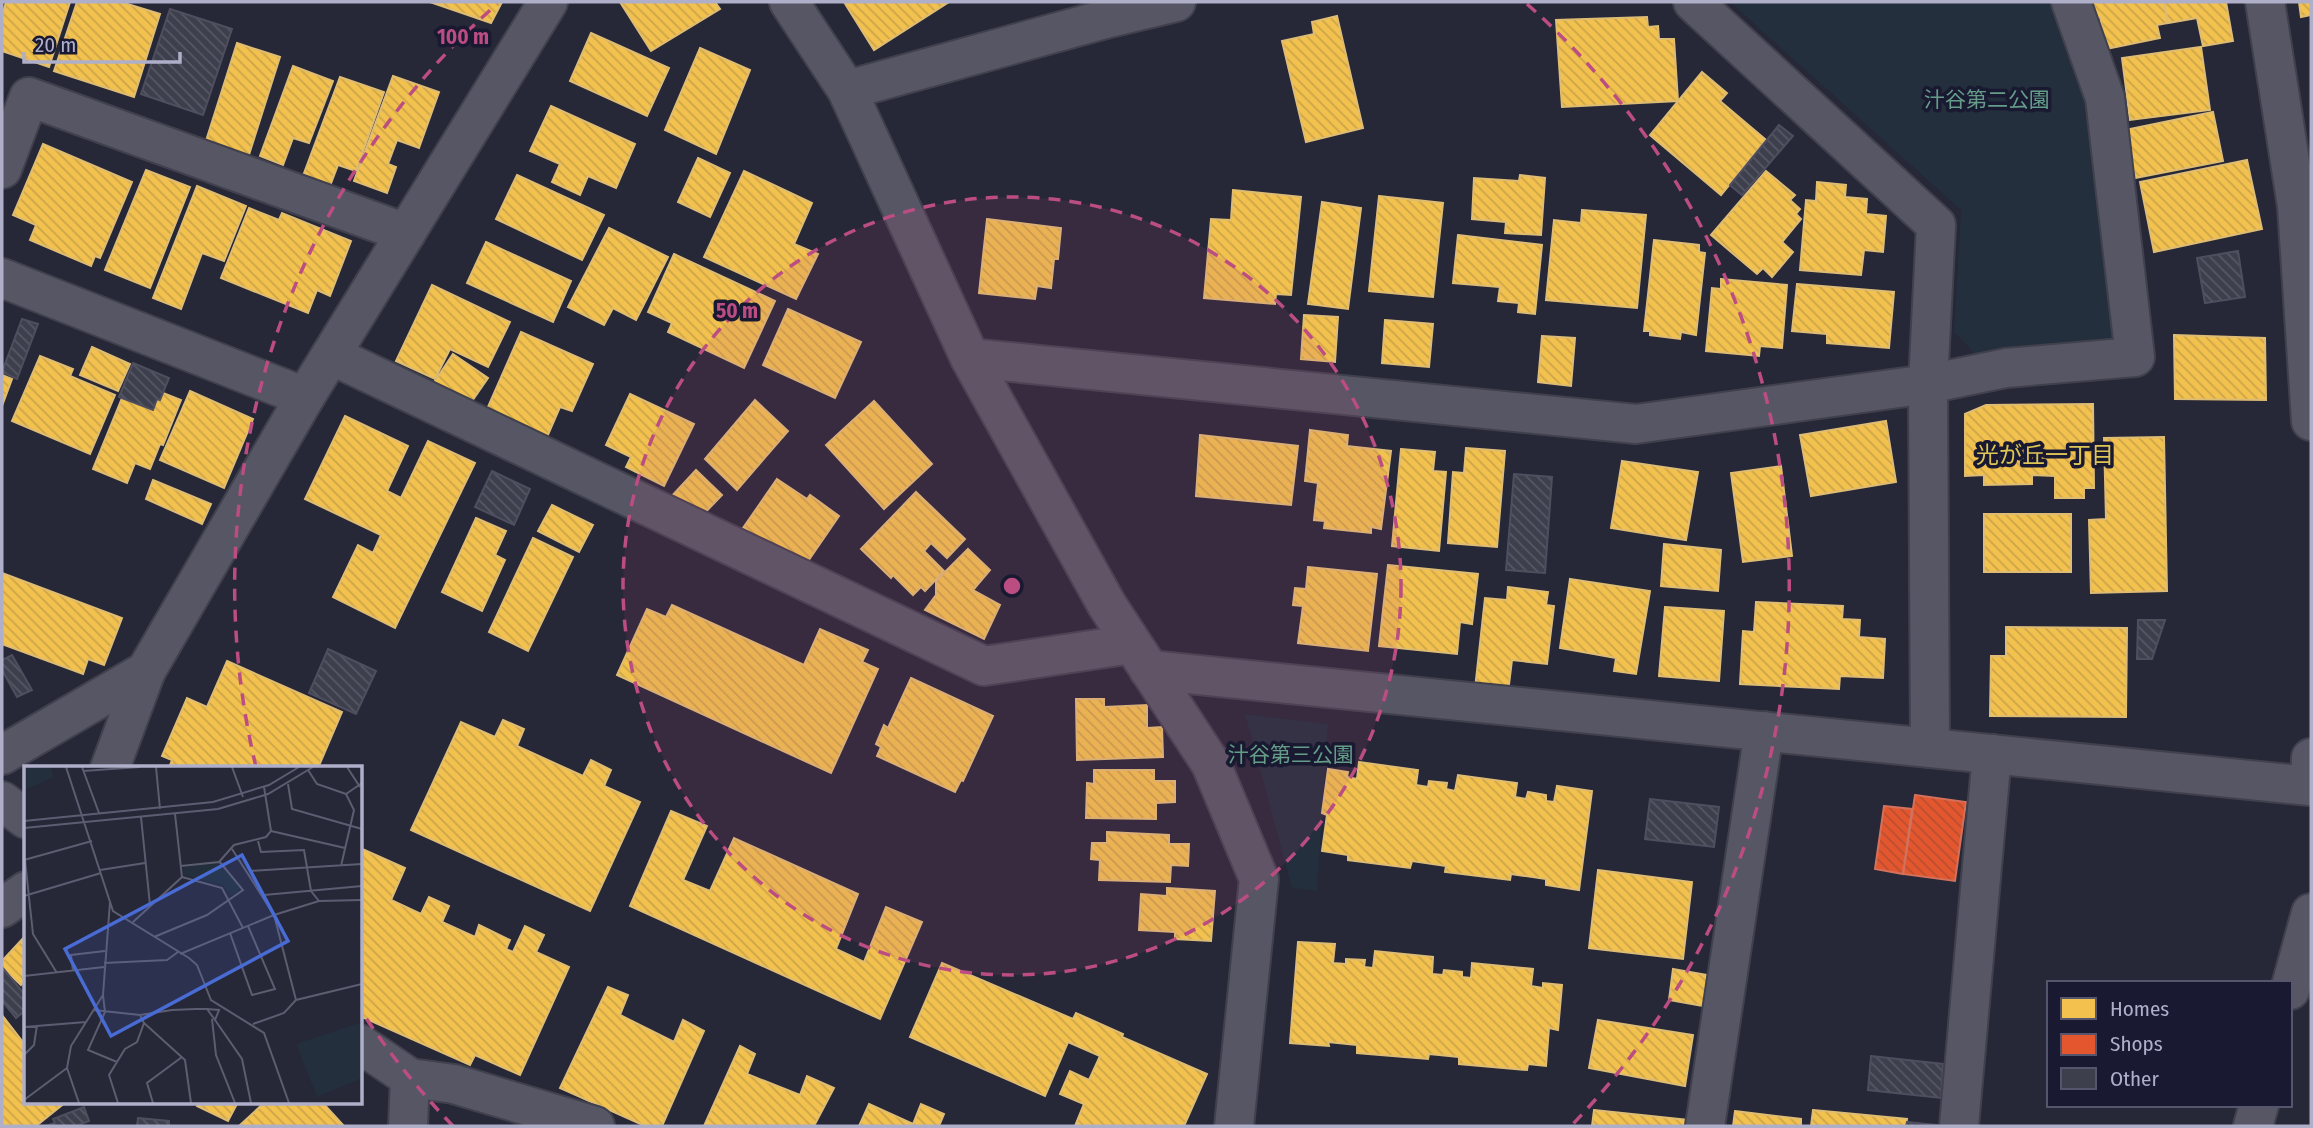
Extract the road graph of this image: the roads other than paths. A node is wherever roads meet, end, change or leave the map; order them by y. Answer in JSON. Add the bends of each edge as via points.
{"nodes":[{"id":1,"x":548,"y":2,"type":"edge"},
{"id":2,"x":789,"y":2,"type":"edge"},
{"id":3,"x":1176,"y":2,"type":"edge"},
{"id":4,"x":1693,"y":2,"type":"edge"},
{"id":5,"x":2071,"y":2,"type":"edge"},
{"id":6,"x":2266,"y":2,"type":"edge"},
{"id":7,"x":1112,"y":10,"type":"edge"},
{"id":8,"x":847,"y":90,"type":"junction"},
{"id":9,"x":2,"y":169,"type":"edge"},
{"id":10,"x":2304,"y":208,"type":"edge"},
{"id":11,"x":406,"y":233,"type":"junction"},
{"id":12,"x":2,"y":278,"type":"edge"},
{"id":13,"x":331,"y":355,"type":"junction"},
{"id":14,"x":970,"y":358,"type":"junction"},
{"id":15,"x":1928,"y":384,"type":"junction"},
{"id":16,"x":305,"y":397,"type":"junction"},
{"id":17,"x":2311,"y":421,"type":"edge"},
{"id":18,"x":1141,"y":657,"type":"junction"},
{"id":19,"x":146,"y":671,"type":"junction"},
{"id":20,"x":1764,"y":731,"type":"junction"},
{"id":21,"x":1930,"y":748,"type":"junction"},
{"id":22,"x":1992,"y":754,"type":"junction"},
{"id":23,"x":2,"y":755,"type":"edge"},
{"id":24,"x":111,"y":766,"type":"edge"},
{"id":25,"x":2311,"y":780,"type":"edge"},
{"id":26,"x":2,"y":801,"type":"edge"},
{"id":27,"x":24,"y":818,"type":"edge"},
{"id":28,"x":24,"y":892,"type":"edge"},
{"id":29,"x":2,"y":908,"type":"edge"},
{"id":30,"x":2311,"y":913,"type":"edge"},
{"id":31,"x":2292,"y":983,"type":"edge"},
{"id":32,"x":362,"y":1045,"type":"edge"},
{"id":33,"x":410,"y":1078,"type":"junction"},
{"id":34,"x":2258,"y":1107,"type":"edge"},
{"id":35,"x":408,"y":1126,"type":"edge"},
{"id":36,"x":595,"y":1126,"type":"edge"},
{"id":37,"x":1234,"y":1126,"type":"edge"},
{"id":38,"x":1705,"y":1126,"type":"edge"},
{"id":39,"x":1959,"y":1126,"type":"edge"},
{"id":40,"x":2253,"y":1126,"type":"edge"}],
"edges":[{"from":1,"to":11,"type":"street"},
{"from":2,"to":8,"type":"street"},
{"from":3,"to":7,"type":"street"},
{"from":4,"to":15,"type":"street","via":[[1936,225]]},
{"from":5,"to":15,"type":"street","via":[[2105,98],[2134,357],[2006,368]]},
{"from":6,"to":10,"type":"street"},
{"from":7,"to":8,"type":"street"},
{"from":8,"to":14,"type":"street"},
{"from":9,"to":11,"type":"street","via":[[29,97]]},
{"from":10,"to":17,"type":"street"},
{"from":11,"to":13,"type":"street"},
{"from":12,"to":16,"type":"street"},
{"from":13,"to":16,"type":"street"},
{"from":13,"to":18,"type":"street","via":[[984,666]]},
{"from":14,"to":15,"type":"street","via":[[1636,424]]},
{"from":14,"to":18,"type":"street","via":[[1107,605]]},
{"from":15,"to":21,"type":"street"},
{"from":16,"to":19,"type":"street"},
{"from":18,"to":20,"type":"street"},
{"from":18,"to":37,"type":"street","via":[[1211,764],[1259,879]]},
{"from":19,"to":23,"type":"street"},
{"from":19,"to":24,"type":"street"},
{"from":20,"to":21,"type":"street"},
{"from":20,"to":38,"type":"street"},
{"from":21,"to":22,"type":"street"},
{"from":22,"to":25,"type":"street"},
{"from":22,"to":39,"type":"street"},
{"from":26,"to":27,"type":"street"},
{"from":28,"to":29,"type":"street"},
{"from":30,"to":31,"type":"street"},
{"from":32,"to":33,"type":"street"},
{"from":33,"to":35,"type":"street"},
{"from":33,"to":36,"type":"street","via":[[454,1084]]},
{"from":34,"to":40,"type":"street"}]}
